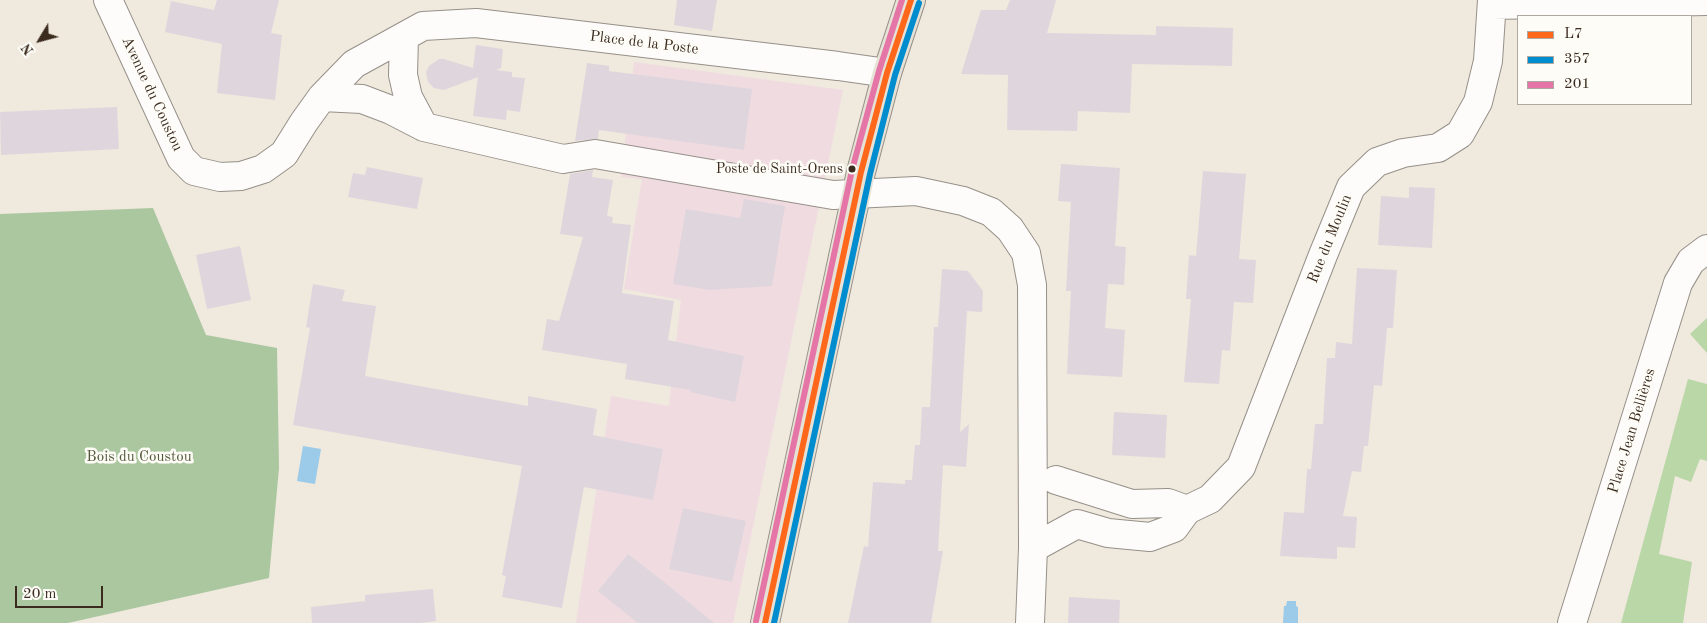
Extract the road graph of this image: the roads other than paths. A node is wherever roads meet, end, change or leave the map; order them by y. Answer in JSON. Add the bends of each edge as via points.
{"nodes":[{"id":1,"x":108,"y":0,"type":"edge"},
{"id":2,"x":911,"y":0,"type":"edge"},
{"id":3,"x":1707,"y":1,"type":"edge"},
{"id":4,"x":1492,"y":3,"type":"edge"},
{"id":5,"x":404,"y":37,"type":"junction"},
{"id":6,"x":887,"y":73,"type":"junction"},
{"id":7,"x":322,"y":97,"type":"junction"},
{"id":8,"x":424,"y":127,"type":"junction"},
{"id":9,"x":857,"y":194,"type":"junction"},
{"id":10,"x":1707,"y":249,"type":"edge"},
{"id":11,"x":1033,"y":440,"type":"junction"},
{"id":12,"x":1056,"y":480,"type":"junction"},
{"id":13,"x":1187,"y":510,"type":"junction"},
{"id":14,"x":1077,"y":524,"type":"junction"},
{"id":15,"x":1033,"y":548,"type":"junction"},
{"id":16,"x":765,"y":623,"type":"edge"},
{"id":17,"x":1030,"y":623,"type":"edge"},
{"id":18,"x":1572,"y":623,"type":"edge"}],
"edges":[{"from":1,"to":7,"type":"street","name":"Avenue du Coustou","via":[[181,158],[194,171],[220,177],[241,176],[263,169],[284,154]]},
{"from":2,"to":6,"type":"main road"},
{"from":3,"to":4,"type":"street"},
{"from":4,"to":13,"type":"street","name":"Rue du Moulin","via":[[1488,61],[1478,102],[1460,134],[1438,148],[1377,162],[1351,187],[1241,467],[1210,499]]},
{"from":5,"to":6,"type":"street","name":"Place de la Poste","via":[[423,26],[476,24]]},
{"from":5,"to":7,"type":"street","name":"Place de la Poste","via":[[354,64]]},
{"from":5,"to":8,"type":"street","via":[[403,75],[408,96]]},
{"from":6,"to":9,"type":"main road"},
{"from":7,"to":8,"type":"street","via":[[362,99]]},
{"from":8,"to":9,"type":"street","via":[[563,159],[595,154],[833,195]]},
{"from":9,"to":11,"type":"street","via":[[916,191],[964,201],[992,212],[1010,229],[1026,253],[1032,284]]},
{"from":9,"to":16,"type":"main road"},
{"from":10,"to":18,"type":"street","name":"Place Jean Bellières","via":[[1691,261],[1678,283]]},
{"from":11,"to":12,"type":"street"},
{"from":11,"to":15,"type":"street"},
{"from":12,"to":13,"type":"street","via":[[1132,504],[1168,503]]},
{"from":12,"to":14,"type":"street"},
{"from":13,"to":14,"type":"street","name":"Rue du Moulin","via":[[1174,528],[1150,537],[1108,533]]},
{"from":14,"to":15,"type":"street"},
{"from":15,"to":17,"type":"street"}]}
